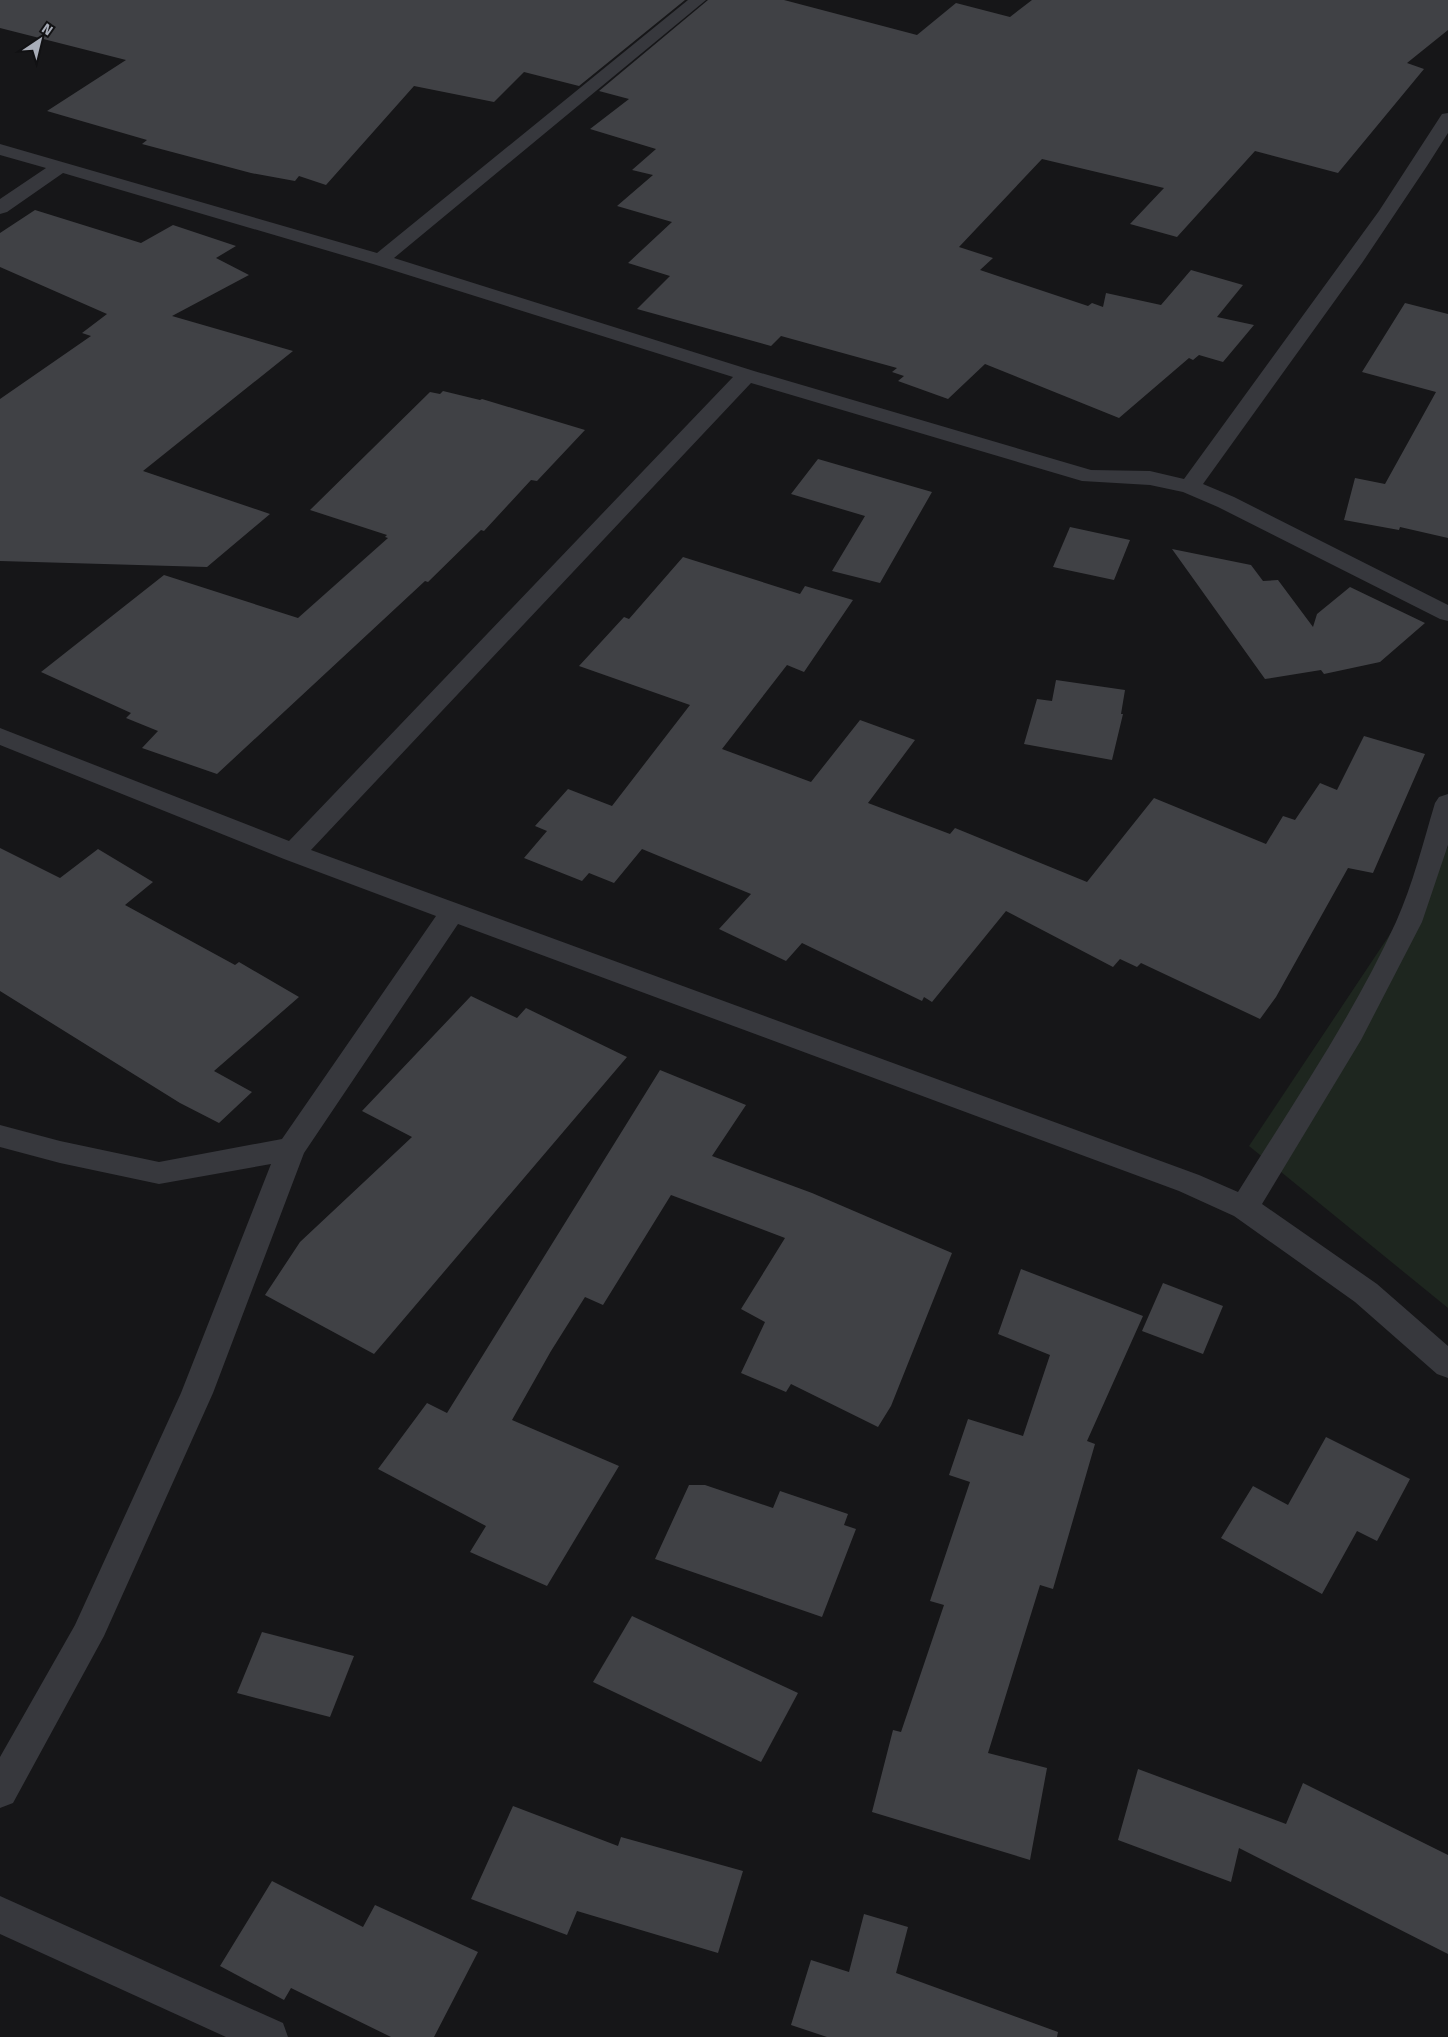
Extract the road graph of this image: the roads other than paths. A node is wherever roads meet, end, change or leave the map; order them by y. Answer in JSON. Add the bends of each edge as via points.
{"nodes":[{"id":1,"x":698,"y":0,"type":"edge"},
{"id":2,"x":1448,"y":118,"type":"edge"},
{"id":3,"x":0,"y":149,"type":"edge"},
{"id":4,"x":1439,"y":150,"type":"edge"},
{"id":5,"x":61,"y":166,"type":"junction"},
{"id":6,"x":0,"y":208,"type":"edge"},
{"id":7,"x":380,"y":260,"type":"junction"},
{"id":8,"x":747,"y":375,"type":"junction"},
{"id":9,"x":1190,"y":487,"type":"junction"},
{"id":10,"x":1448,"y":614,"type":"edge"},
{"id":11,"x":0,"y":736,"type":"edge"},
{"id":12,"x":1448,"y":803,"type":"edge"},
{"id":13,"x":293,"y":853,"type":"junction"},
{"id":14,"x":453,"y":912,"type":"junction"},
{"id":15,"x":0,"y":1136,"type":"edge"},
{"id":16,"x":291,"y":1149,"type":"junction"},
{"id":17,"x":1244,"y":1208,"type":"junction"},
{"id":18,"x":1448,"y":1365,"type":"edge"},
{"id":19,"x":0,"y":1791,"type":"edge"},
{"id":20,"x":0,"y":1915,"type":"edge"},
{"id":21,"x":269,"y":2037,"type":"edge"}],
"edges":[{"from":1,"to":7,"type":"street"},
{"from":2,"to":4,"type":"street"},
{"from":3,"to":5,"type":"street"},
{"from":4,"to":9,"type":"street","via":[[1242,412]]},
{"from":5,"to":6,"type":"street"},
{"from":5,"to":7,"type":"street"},
{"from":7,"to":8,"type":"street"},
{"from":8,"to":9,"type":"street","via":[[1090,476],[1150,478]]},
{"from":8,"to":13,"type":"street"},
{"from":9,"to":10,"type":"street"},
{"from":11,"to":13,"type":"street"},
{"from":12,"to":17,"type":"street","via":[[1408,922],[1351,1033]]},
{"from":13,"to":14,"type":"street"},
{"from":14,"to":16,"type":"street"},
{"from":14,"to":17,"type":"street","via":[[1189,1183]]},
{"from":15,"to":16,"type":"street","via":[[159,1173]]},
{"from":16,"to":19,"type":"street","via":[[197,1394],[87,1636]]},
{"from":17,"to":18,"type":"street","via":[[1366,1293]]},
{"from":20,"to":21,"type":"street"}]}
